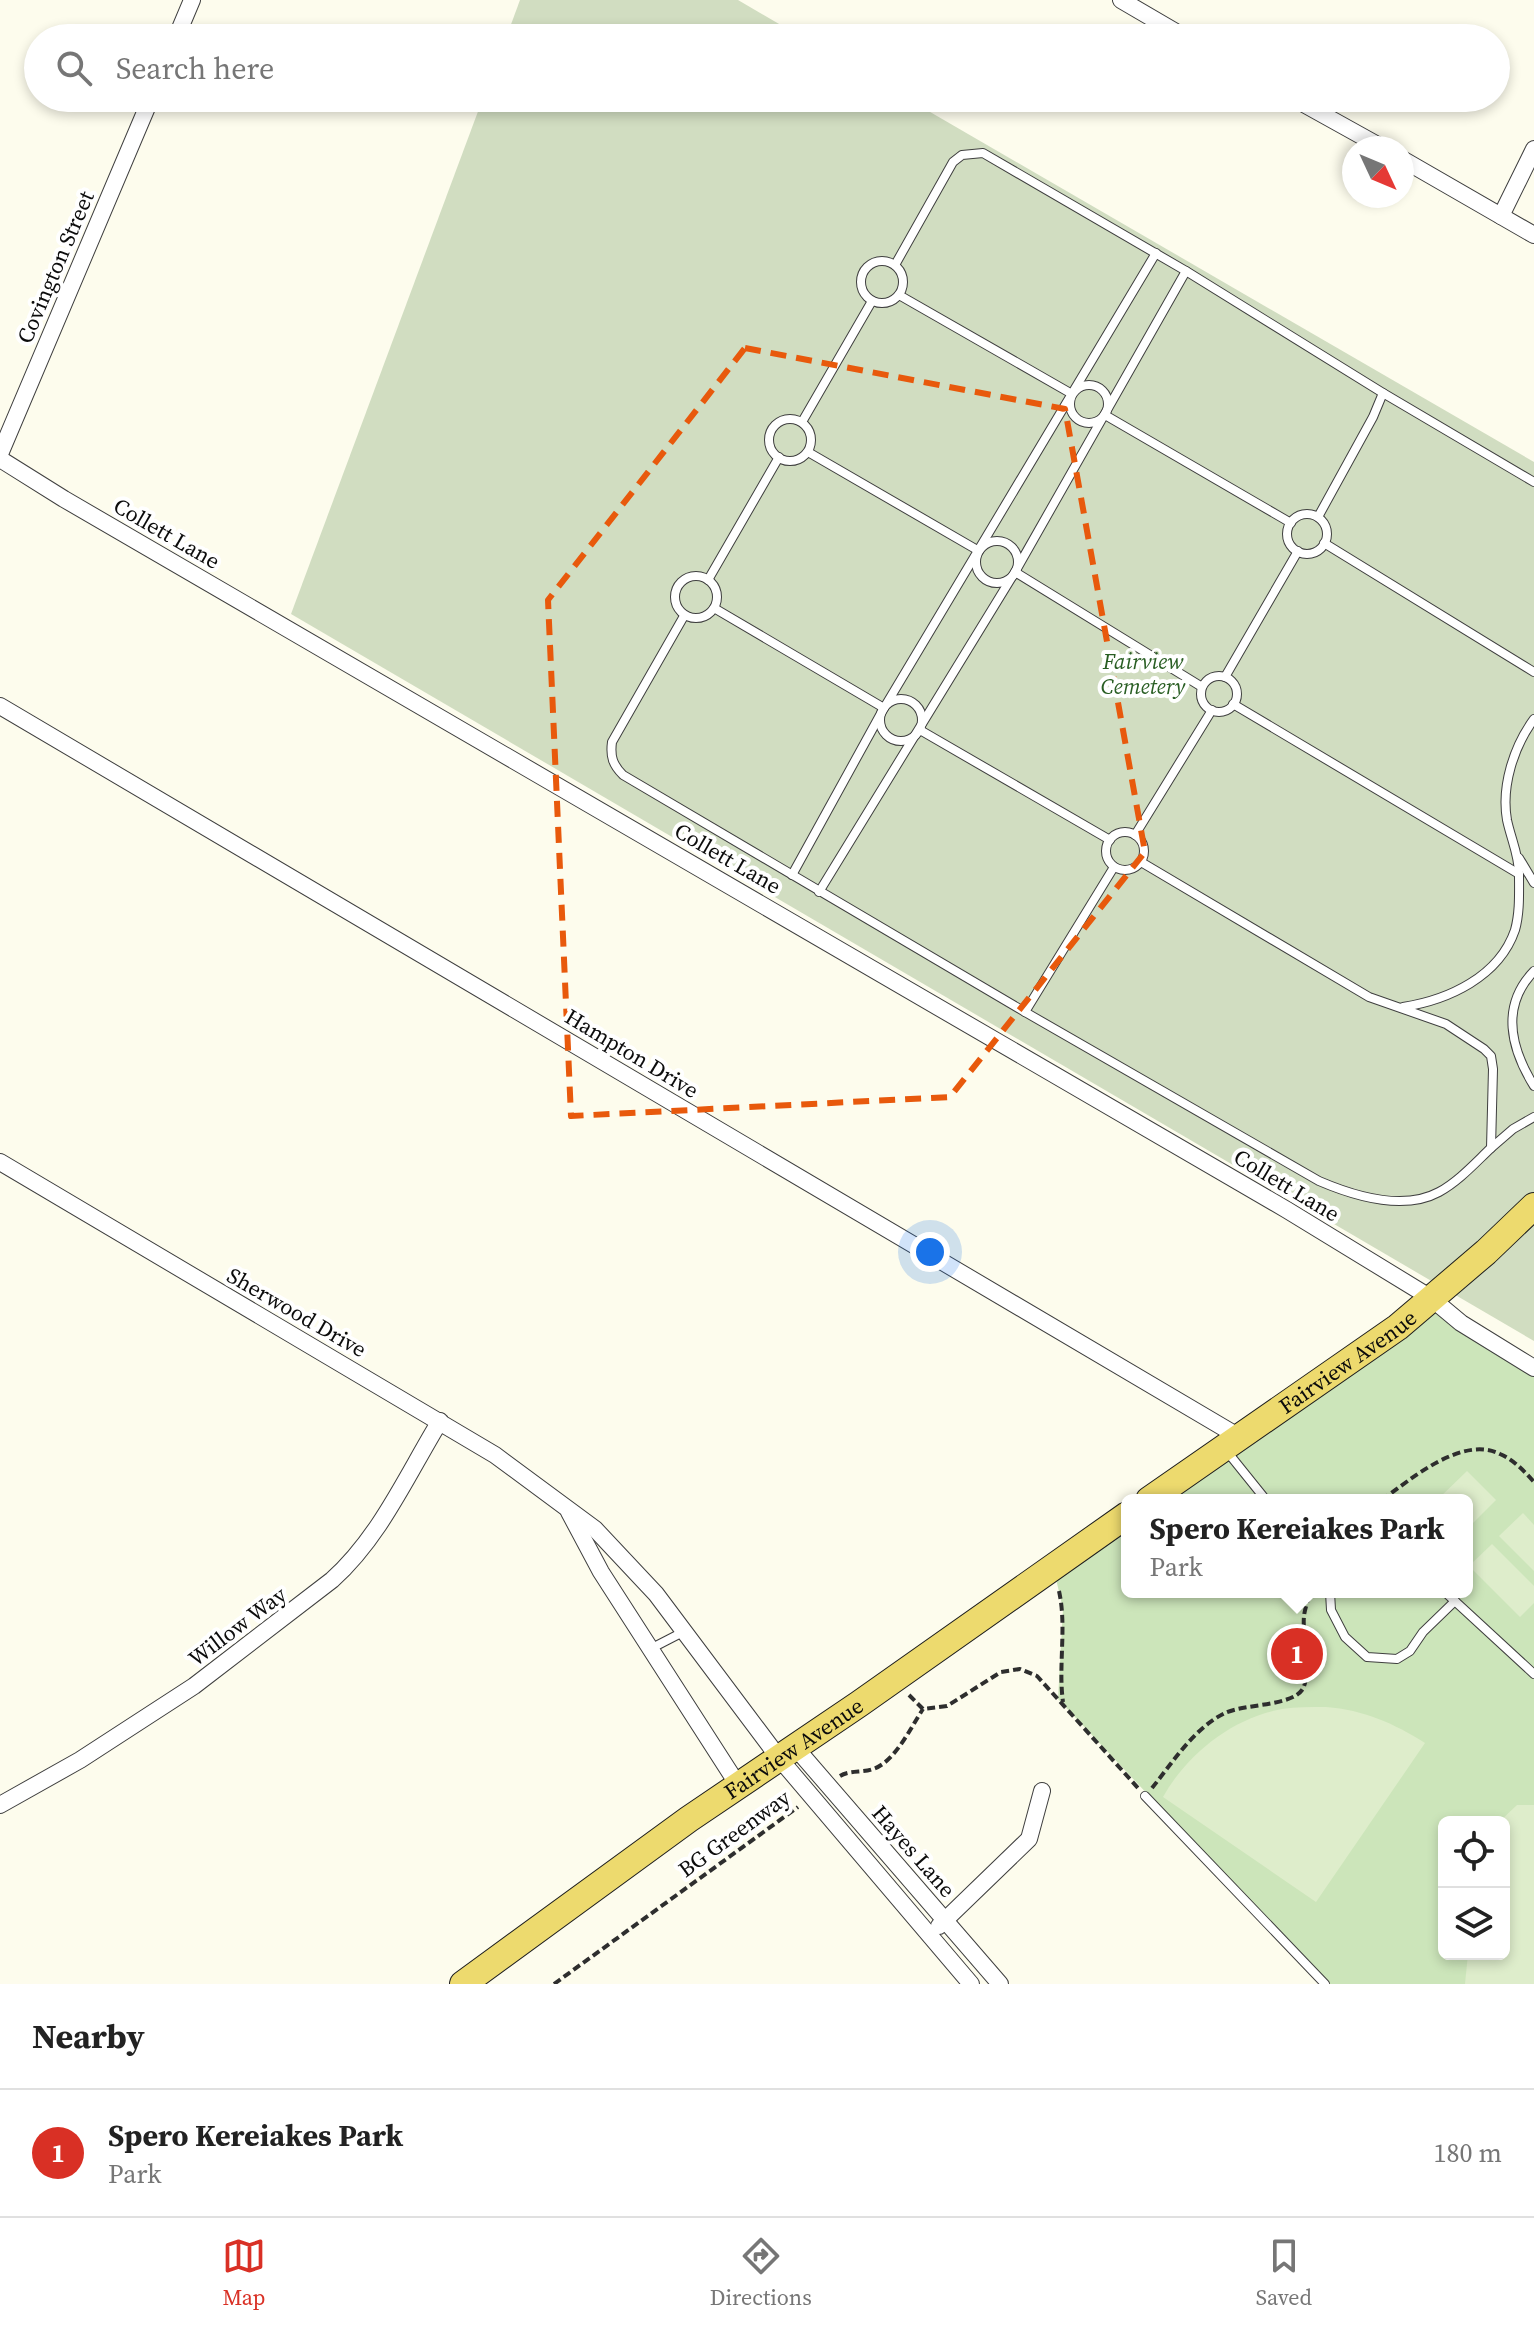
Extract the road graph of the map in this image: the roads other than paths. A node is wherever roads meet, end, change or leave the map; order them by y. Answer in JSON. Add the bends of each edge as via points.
{"nodes":[{"id":1,"x":192,"y":0,"type":"edge"},
{"id":2,"x":1121,"y":0,"type":"edge"},
{"id":3,"x":1157,"y":0,"type":"edge"},
{"id":4,"x":1149,"y":17,"type":"junction"},
{"id":5,"x":182,"y":24,"type":"edge"},
{"id":6,"x":1161,"y":24,"type":"edge"},
{"id":7,"x":145,"y":112,"type":"edge"},
{"id":8,"x":1318,"y":112,"type":"edge"},
{"id":9,"x":1361,"y":136,"type":"edge"},
{"id":10,"x":1534,"y":149,"type":"edge"},
{"id":11,"x":1414,"y":166,"type":"edge"},
{"id":12,"x":1501,"y":216,"type":"junction"},
{"id":13,"x":1534,"y":235,"type":"edge"},
{"id":14,"x":1156,"y":253,"type":"junction"},
{"id":15,"x":895,"y":265,"type":"junction"},
{"id":16,"x":1186,"y":271,"type":"junction"},
{"id":17,"x":899,"y":295,"type":"junction"},
{"id":18,"x":872,"y":301,"type":"junction"},
{"id":19,"x":1383,"y":393,"type":"junction"},
{"id":20,"x":1072,"y":394,"type":"junction"},
{"id":21,"x":1105,"y":415,"type":"junction"},
{"id":22,"x":802,"y":422,"type":"junction"},
{"id":23,"x":808,"y":452,"type":"junction"},
{"id":24,"x":0,"y":456,"type":"edge"},
{"id":25,"x":779,"y":457,"type":"junction"},
{"id":26,"x":1534,"y":482,"type":"edge"},
{"id":27,"x":1318,"y":517,"type":"junction"},
{"id":28,"x":1291,"y":523,"type":"junction"},
{"id":29,"x":1324,"y":543,"type":"junction"},
{"id":30,"x":979,"y":551,"type":"junction"},
{"id":31,"x":1298,"y":551,"type":"junction"},
{"id":32,"x":1015,"y":572,"type":"junction"},
{"id":33,"x":708,"y":580,"type":"junction"},
{"id":34,"x":714,"y":608,"type":"junction"},
{"id":35,"x":684,"y":616,"type":"junction"},
{"id":36,"x":1534,"y":672,"type":"edge"},
{"id":37,"x":1225,"y":677,"type":"junction"},
{"id":38,"x":1202,"y":687,"type":"junction"},
{"id":39,"x":1233,"y":704,"type":"junction"},
{"id":40,"x":0,"y":706,"type":"edge"},
{"id":41,"x":884,"y":708,"type":"junction"},
{"id":42,"x":1212,"y":710,"type":"junction"},
{"id":43,"x":1534,"y":719,"type":"edge"},
{"id":44,"x":920,"y":730,"type":"junction"},
{"id":45,"x":1135,"y":835,"type":"junction"},
{"id":46,"x":1110,"y":840,"type":"junction"},
{"id":47,"x":1519,"y":858,"type":"junction"},
{"id":48,"x":1141,"y":862,"type":"junction"},
{"id":49,"x":1114,"y":867,"type":"junction"},
{"id":50,"x":1519,"y":874,"type":"junction"},
{"id":51,"x":792,"y":875,"type":"junction"},
{"id":52,"x":1534,"y":883,"type":"edge"},
{"id":53,"x":819,"y":892,"type":"junction"},
{"id":54,"x":1534,"y":971,"type":"edge"},
{"id":55,"x":1396,"y":1008,"type":"junction"},
{"id":56,"x":1025,"y":1012,"type":"junction"},
{"id":57,"x":1534,"y":1086,"type":"edge"},
{"id":58,"x":1534,"y":1117,"type":"edge"},
{"id":59,"x":1491,"y":1148,"type":"junction"},
{"id":60,"x":1,"y":1165,"type":"edge"},
{"id":61,"x":1534,"y":1206,"type":"edge"},
{"id":62,"x":1431,"y":1298,"type":"junction"},
{"id":63,"x":1534,"y":1368,"type":"edge"},
{"id":64,"x":440,"y":1421,"type":"junction"},
{"id":65,"x":1233,"y":1443,"type":"junction"},
{"id":66,"x":1158,"y":1494,"type":"edge"},
{"id":67,"x":1258,"y":1494,"type":"edge"},
{"id":68,"x":567,"y":1507,"type":"junction"},
{"id":69,"x":1121,"y":1519,"type":"edge"},
{"id":70,"x":1330,"y":1598,"type":"edge"},
{"id":71,"x":1452,"y":1598,"type":"edge"},
{"id":72,"x":1455,"y":1601,"type":"junction"},
{"id":73,"x":684,"y":1632,"type":"junction"},
{"id":74,"x":652,"y":1648,"type":"junction"},
{"id":75,"x":1534,"y":1674,"type":"edge"},
{"id":76,"x":787,"y":1753,"type":"junction"},
{"id":77,"x":738,"y":1785,"type":"junction"},
{"id":78,"x":1042,"y":1791,"type":"dead end"},
{"id":79,"x":1145,"y":1796,"type":"road end"},
{"id":80,"x":0,"y":1805,"type":"edge"},
{"id":81,"x":945,"y":1921,"type":"junction"},
{"id":82,"x":929,"y":1935,"type":"junction"},
{"id":83,"x":463,"y":1984,"type":"edge"},
{"id":84,"x":971,"y":1984,"type":"edge"},
{"id":85,"x":1000,"y":1984,"type":"edge"},
{"id":86,"x":1325,"y":1984,"type":"edge"}],
"edges":[{"from":1,"to":5,"type":"street"},
{"from":2,"to":4,"type":"street"},
{"from":3,"to":4,"type":"street"},
{"from":4,"to":6,"type":"street"},
{"from":7,"to":24,"type":"street","name":"Covington Street"},
{"from":8,"to":9,"type":"street"},
{"from":10,"to":12,"type":"street"},
{"from":11,"to":12,"type":"street"},
{"from":12,"to":13,"type":"street"},
{"from":14,"to":15,"type":"lane","via":[[1005,164],[972,152],[947,172]]},
{"from":14,"to":16,"type":"lane"},
{"from":14,"to":20,"type":"lane"},
{"from":15,"to":17,"type":"lane","via":[[903,277]]},
{"from":15,"to":18,"type":"lane","via":[[879,261],[865,270],[861,287]]},
{"from":16,"to":19,"type":"lane"},
{"from":16,"to":21,"type":"lane"},
{"from":17,"to":18,"type":"lane","via":[[884,304]]},
{"from":17,"to":20,"type":"lane"},
{"from":18,"to":22,"type":"lane"},
{"from":19,"to":26,"type":"lane"},
{"from":19,"to":27,"type":"lane"},
{"from":20,"to":21,"type":"lane","via":[[1070,408],[1078,420],[1092,423]]},
{"from":20,"to":21,"type":"lane","via":[[1084,385],[1100,387],[1108,400]]},
{"from":20,"to":30,"type":"lane"},
{"from":21,"to":28,"type":"lane"},
{"from":21,"to":32,"type":"lane"},
{"from":22,"to":23,"type":"lane","via":[[811,436]]},
{"from":22,"to":25,"type":"lane","via":[[788,419],[774,426],[769,440]]},
{"from":23,"to":25,"type":"lane","via":[[796,460]]},
{"from":23,"to":30,"type":"lane"},
{"from":24,"to":62,"type":"street","name":"Collett Lane","via":[[64,499]]},
{"from":25,"to":33,"type":"lane"},
{"from":27,"to":28,"type":"lane","via":[[1303,515]]},
{"from":27,"to":29,"type":"lane","via":[[1326,527]]},
{"from":28,"to":31,"type":"lane","via":[[1288,539]]},
{"from":29,"to":31,"type":"lane","via":[[1313,552]]},
{"from":29,"to":36,"type":"lane"},
{"from":30,"to":32,"type":"lane","via":[[976,562],[984,578],[1001,582]]},
{"from":30,"to":32,"type":"lane","via":[[990,542],[1005,542],[1016,553]]},
{"from":30,"to":41,"type":"lane"},
{"from":31,"to":37,"type":"lane"},
{"from":32,"to":38,"type":"lane"},
{"from":32,"to":44,"type":"lane"},
{"from":33,"to":34,"type":"lane","via":[[716,590]]},
{"from":33,"to":35,"type":"lane","via":[[690,577],[676,588],[674,601]]},
{"from":34,"to":35,"type":"lane","via":[[701,618]]},
{"from":34,"to":41,"type":"lane"},
{"from":35,"to":51,"type":"lane","via":[[617,730],[610,754],[614,766]]},
{"from":37,"to":38,"type":"lane","via":[[1211,677]]},
{"from":37,"to":39,"type":"lane","via":[[1236,691]]},
{"from":38,"to":42,"type":"lane","via":[[1203,703]]},
{"from":39,"to":42,"type":"lane"},
{"from":39,"to":50,"type":"lane"},
{"from":40,"to":65,"type":"street","name":"Hampton Drive"},
{"from":41,"to":44,"type":"lane","via":[[896,699],[910,700],[921,711]]},
{"from":41,"to":44,"type":"lane","via":[[881,724],[890,738],[907,740]]},
{"from":41,"to":51,"type":"lane"},
{"from":42,"to":45,"type":"lane"},
{"from":43,"to":47,"type":"lane","via":[[1506,788],[1507,820]]},
{"from":44,"to":46,"type":"lane"},
{"from":44,"to":53,"type":"lane"},
{"from":45,"to":46,"type":"lane","via":[[1124,832]]},
{"from":45,"to":48,"type":"lane","via":[[1144,847]]},
{"from":46,"to":49,"type":"lane","via":[[1106,854]]},
{"from":47,"to":50,"type":"lane"},
{"from":47,"to":52,"type":"lane"},
{"from":48,"to":49,"type":"lane","via":[[1131,870]]},
{"from":48,"to":55,"type":"lane"},
{"from":49,"to":56,"type":"lane"},
{"from":50,"to":55,"type":"lane","via":[[1514,930],[1497,959],[1450,996]]},
{"from":51,"to":53,"type":"lane"},
{"from":53,"to":56,"type":"lane"},
{"from":54,"to":57,"type":"lane","via":[[1517,997],[1511,1024],[1519,1058]]},
{"from":55,"to":59,"type":"lane","via":[[1446,1024],[1491,1056]]},
{"from":56,"to":59,"type":"lane","via":[[1338,1189],[1388,1199],[1426,1198],[1454,1182]]},
{"from":58,"to":59,"type":"lane"},
{"from":60,"to":64,"type":"street","name":"Sherwood Drive"},
{"from":61,"to":62,"type":"main road","name":"Fairview Avenue"},
{"from":62,"to":63,"type":"street","name":"Collett Lane"},
{"from":62,"to":65,"type":"main road","name":"Fairview Avenue"},
{"from":64,"to":68,"type":"street","name":"Sherwood Drive"},
{"from":64,"to":80,"type":"street","name":"Willow Way","via":[[381,1522],[332,1580],[194,1686]]},
{"from":65,"to":66,"type":"main road","name":"Fairview Avenue"},
{"from":65,"to":67,"type":"lane"},
{"from":68,"to":73,"type":"street","name":"Sherwood Drive","via":[[614,1548]]},
{"from":68,"to":74,"type":"street","name":"Sherwood Drive","via":[[605,1579]]},
{"from":69,"to":76,"type":"main road","name":"Fairview Avenue"},
{"from":70,"to":72,"type":"lane","via":[[1345,1637],[1367,1657],[1397,1659]]},
{"from":71,"to":72,"type":"lane"},
{"from":72,"to":75,"type":"lane"},
{"from":73,"to":74,"type":"lane"},
{"from":73,"to":76,"type":"street","name":"Sherwood Drive"},
{"from":74,"to":77,"type":"street","name":"Sherwood Drive"},
{"from":76,"to":77,"type":"main road","name":"Fairview Avenue"},
{"from":76,"to":81,"type":"street","name":"Hayes Lane","via":[[828,1785]]},
{"from":76,"to":82,"type":"street","name":"Hayes Lane","via":[[812,1796]]},
{"from":77,"to":83,"type":"main road","name":"Fairview Avenue"},
{"from":78,"to":81,"type":"street","via":[[1029,1839]]},
{"from":79,"to":86,"type":"lane"},
{"from":81,"to":82,"type":"street"},
{"from":81,"to":85,"type":"street","name":"Hayes Lane"},
{"from":82,"to":84,"type":"street","name":"Hayes Lane"}]}
